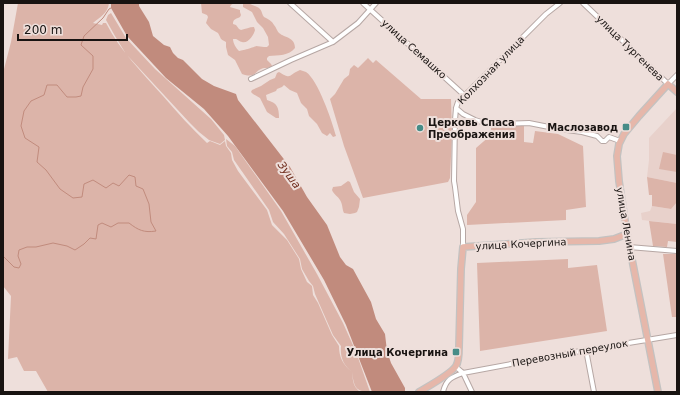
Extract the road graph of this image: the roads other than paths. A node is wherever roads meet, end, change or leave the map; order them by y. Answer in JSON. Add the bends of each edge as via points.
{"nodes":[{"id":1,"x":290,"y":3,"type":"edge"},
{"id":2,"x":363,"y":3,"type":"edge"},
{"id":3,"x":376,"y":3,"type":"edge"},
{"id":4,"x":550,"y":3,"type":"edge"},
{"id":5,"x":560,"y":3,"type":"edge"},
{"id":6,"x":583,"y":3,"type":"edge"},
{"id":7,"x":555,"y":6,"type":"junction"},
{"id":8,"x":370,"y":10,"type":"junction"},
{"id":9,"x":333,"y":42,"type":"junction"},
{"id":10,"x":677,"y":75,"type":"edge"},
{"id":11,"x":250,"y":79,"type":"dead end"},
{"id":12,"x":668,"y":84,"type":"junction"},
{"id":13,"x":677,"y":92,"type":"edge"},
{"id":14,"x":464,"y":95,"type":"junction"},
{"id":15,"x":456,"y":108,"type":"junction"},
{"id":16,"x":620,"y":141,"type":"junction"},
{"id":17,"x":627,"y":234,"type":"junction"},
{"id":18,"x":463,"y":247,"type":"junction"},
{"id":19,"x":629,"y":247,"type":"junction"},
{"id":20,"x":677,"y":251,"type":"edge"},
{"id":21,"x":677,"y":335,"type":"edge"},
{"id":22,"x":648,"y":340,"type":"junction"},
{"id":23,"x":586,"y":350,"type":"junction"},
{"id":24,"x":456,"y":367,"type":"junction"},
{"id":25,"x":463,"y":373,"type":"junction"},
{"id":26,"x":421,"y":391,"type":"edge"},
{"id":27,"x":443,"y":392,"type":"edge"},
{"id":28,"x":472,"y":392,"type":"edge"},
{"id":29,"x":594,"y":392,"type":"edge"},
{"id":30,"x":658,"y":392,"type":"edge"}],
"edges":[{"from":1,"to":9,"type":"street"},
{"from":2,"to":8,"type":"street","name":"улица Семашко"},
{"from":3,"to":8,"type":"street"},
{"from":4,"to":7,"type":"street"},
{"from":5,"to":7,"type":"street","name":"Колхозная улица"},
{"from":6,"to":12,"type":"street","name":"улица Тургенева"},
{"from":7,"to":14,"type":"street","name":"Колхозная улица"},
{"from":8,"to":9,"type":"street"},
{"from":8,"to":14,"type":"street","name":"улица Семашко"},
{"from":9,"to":11,"type":"street"},
{"from":10,"to":12,"type":"street"},
{"from":12,"to":13,"type":"main road","name":"улица Тургенева"},
{"from":12,"to":16,"type":"main road"},
{"from":14,"to":15,"type":"street","name":"Колхозная улица"},
{"from":15,"to":16,"type":"street","via":[[463,114],[485,123],[529,123],[582,132],[597,136],[602,141],[609,137]]},
{"from":15,"to":18,"type":"street","name":"Колхозная улица","via":[[454,181],[463,230]]},
{"from":16,"to":17,"type":"main road","name":"улица Ленина","via":[[619,181]]},
{"from":17,"to":18,"type":"main road","name":"улица Кочергина","via":[[599,241]]},
{"from":17,"to":19,"type":"main road","name":"улица Ленина"},
{"from":18,"to":24,"type":"main road","name":"улица Кочергина","via":[[460,269],[459,351]]},
{"from":19,"to":20,"type":"street"},
{"from":19,"to":22,"type":"main road","name":"улица Ленина"},
{"from":21,"to":22,"type":"street","name":"Перевозный переулок"},
{"from":22,"to":23,"type":"street","name":"Перевозный переулок"},
{"from":22,"to":30,"type":"main road","name":"улица Ленина"},
{"from":23,"to":25,"type":"street","name":"Перевозный переулок"},
{"from":23,"to":29,"type":"street"},
{"from":24,"to":25,"type":"street"},
{"from":24,"to":26,"type":"main road"},
{"from":25,"to":27,"type":"street","via":[[448,381]]},
{"from":25,"to":28,"type":"street"}]}
